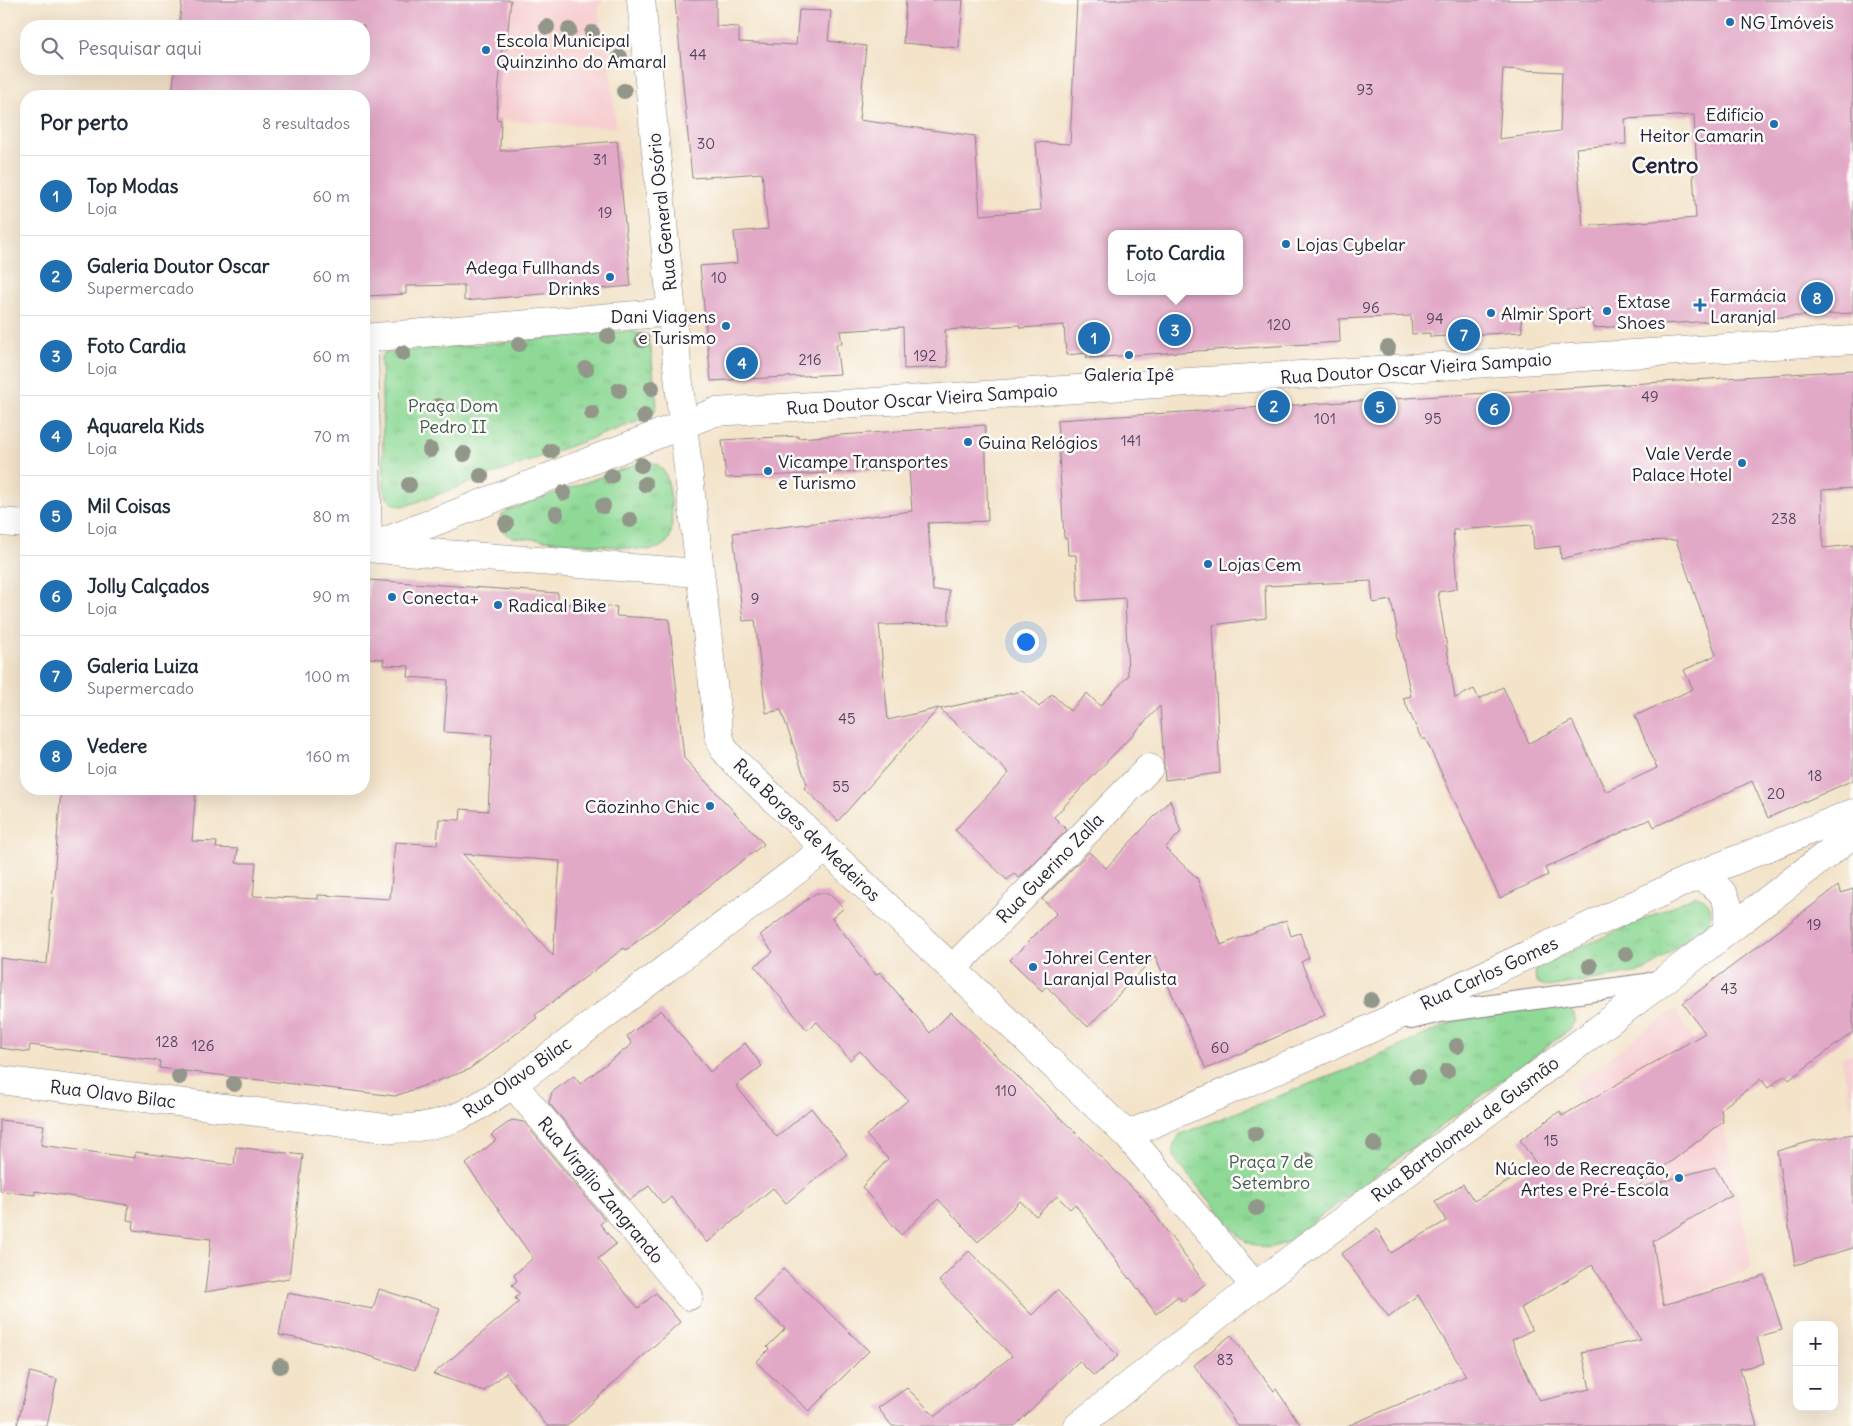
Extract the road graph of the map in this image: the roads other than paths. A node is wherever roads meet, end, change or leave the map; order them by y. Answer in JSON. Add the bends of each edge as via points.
{"nodes":[{"id":1,"x":641,"y":0,"type":"edge"},
{"id":2,"x":672,"y":312,"type":"junction"},
{"id":3,"x":370,"y":337,"type":"edge"},
{"id":4,"x":1853,"y":340,"type":"edge"},
{"id":5,"x":682,"y":425,"type":"junction"},
{"id":6,"x":0,"y":522,"type":"edge"},
{"id":7,"x":20,"y":524,"type":"edge"},
{"id":8,"x":370,"y":546,"type":"edge"},
{"id":9,"x":370,"y":548,"type":"edge"},
{"id":10,"x":700,"y":573,"type":"junction"},
{"id":11,"x":1149,"y":768,"type":"dead end"},
{"id":12,"x":1853,"y":814,"type":"edge"},
{"id":13,"x":1853,"y":834,"type":"edge"},
{"id":14,"x":825,"y":849,"type":"junction"},
{"id":15,"x":1696,"y":876,"type":"junction"},
{"id":16,"x":1725,"y":933,"type":"junction"},
{"id":17,"x":952,"y":969,"type":"junction"},
{"id":18,"x":1667,"y":978,"type":"junction"},
{"id":19,"x":1361,"y":1033,"type":"junction"},
{"id":20,"x":0,"y":1080,"type":"edge"},
{"id":21,"x":513,"y":1084,"type":"junction"},
{"id":22,"x":1127,"y":1135,"type":"junction"},
{"id":23,"x":1256,"y":1286,"type":"junction"},
{"id":24,"x":689,"y":1296,"type":"dead end"},
{"id":25,"x":1078,"y":1426,"type":"edge"}],
"edges":[{"from":1,"to":2,"type":"street","name":"Rua General Osório"},
{"from":2,"to":3,"type":"street"},
{"from":2,"to":5,"type":"street","name":"Rua General Osório"},
{"from":4,"to":5,"type":"street","name":"Rua Doutor Oscar Vieira Sampaio","via":[[715,412]]},
{"from":5,"to":8,"type":"street"},
{"from":5,"to":10,"type":"street","name":"Rua Borges de Medeiros"},
{"from":6,"to":7,"type":"street"},
{"from":9,"to":10,"type":"street"},
{"from":10,"to":14,"type":"street","name":"Rua Borges de Medeiros","via":[[719,735],[724,748]]},
{"from":11,"to":17,"type":"street","name":"Rua Guerino Zalla"},
{"from":12,"to":15,"type":"street","name":"Rua Carlos Gomes"},
{"from":13,"to":16,"type":"street","name":"Rua Bartolomeu de Gusmão"},
{"from":14,"to":17,"type":"street","name":"Rua Borges de Medeiros"},
{"from":14,"to":21,"type":"street","name":"Rua Olavo Bilac"},
{"from":15,"to":16,"type":"street","via":[[1714,884],[1726,897],[1729,921]]},
{"from":15,"to":19,"type":"street","name":"Rua Carlos Gomes"},
{"from":16,"to":18,"type":"street","name":"Rua Bartolomeu de Gusmão"},
{"from":17,"to":22,"type":"street","name":"Rua Borges de Medeiros"},
{"from":18,"to":19,"type":"lane","via":[[1645,984],[1440,1012]]},
{"from":18,"to":23,"type":"street","name":"Rua Bartolomeu de Gusmão"},
{"from":19,"to":22,"type":"street","name":"Rua Carlos Gomes"},
{"from":20,"to":21,"type":"street","name":"Rua Olavo Bilac","via":[[393,1129],[433,1126],[456,1119]]},
{"from":21,"to":24,"type":"street","name":"Rua Virgílio Zangrando"},
{"from":22,"to":23,"type":"street"},
{"from":23,"to":25,"type":"street","name":"Rua Bartolomeu de Gusmão"}]}
